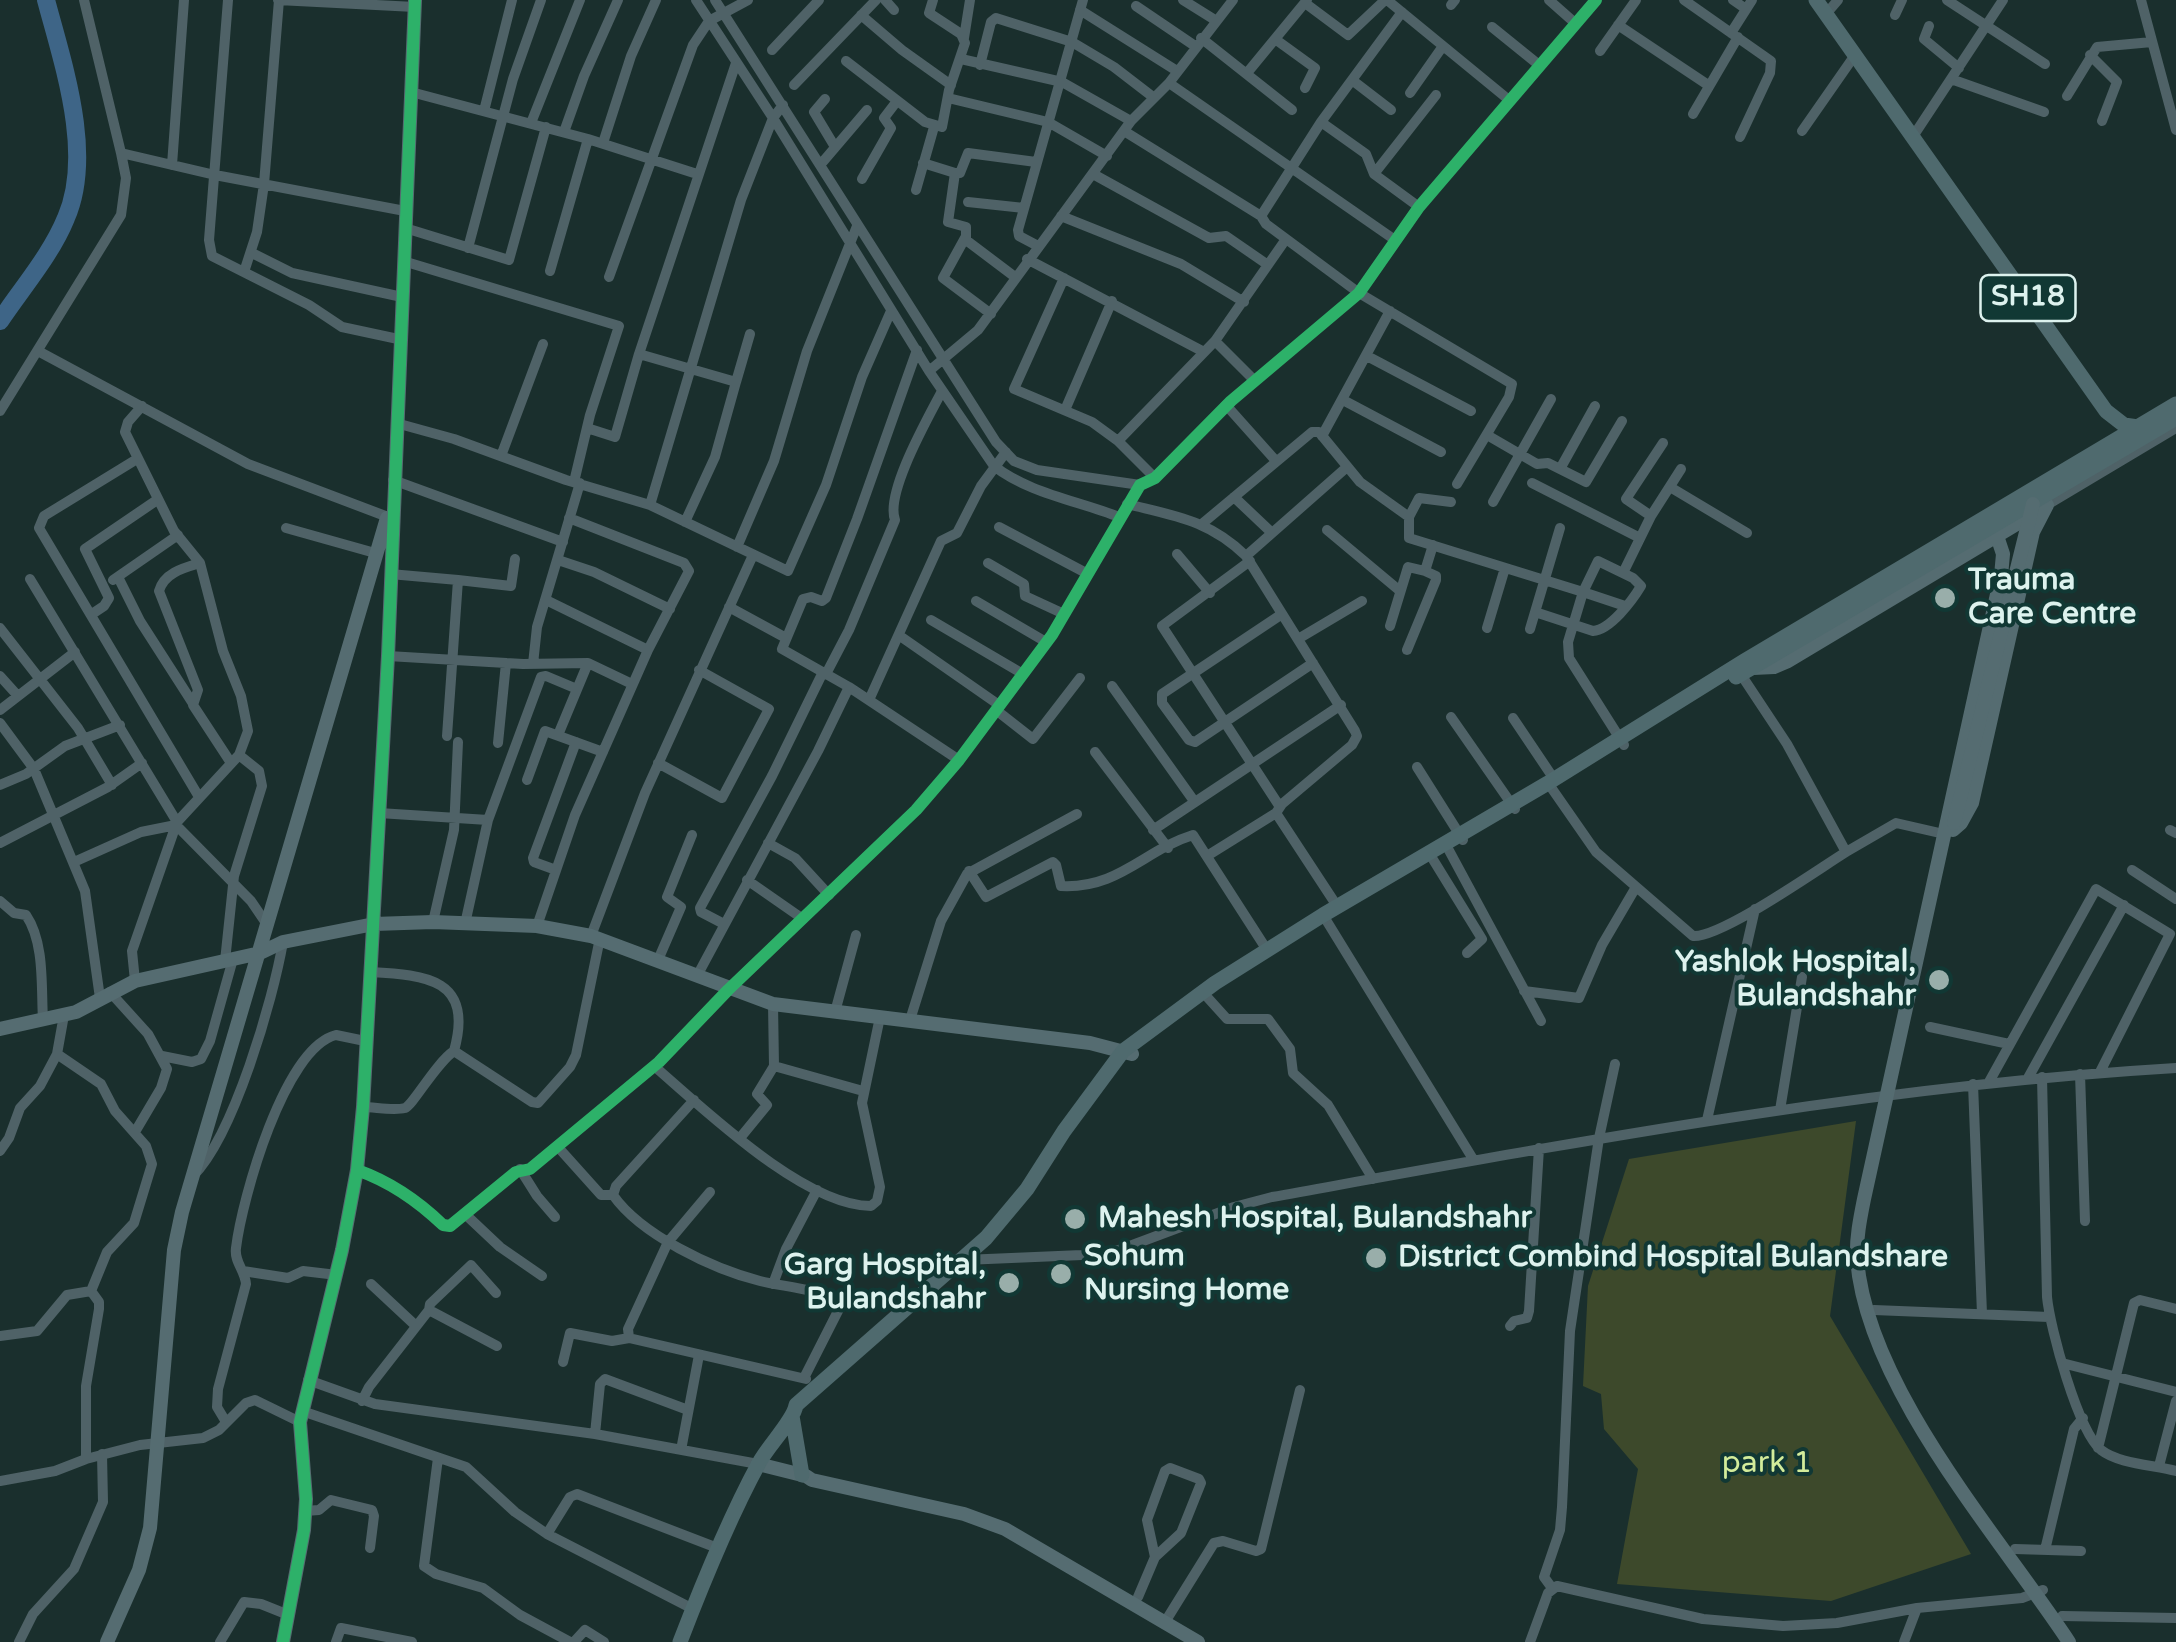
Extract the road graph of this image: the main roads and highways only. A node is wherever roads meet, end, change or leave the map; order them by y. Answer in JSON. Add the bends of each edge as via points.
{"nodes":[{"id":1,"x":1821,"y":7,"type":"edge"},
{"id":2,"x":2176,"y":404,"type":"edge"},
{"id":3,"x":2176,"y":418,"type":"edge"},
{"id":4,"x":2138,"y":427,"type":"junction"},
{"id":5,"x":1744,"y":669,"type":"junction"},
{"id":6,"x":1329,"y":914,"type":"junction"},
{"id":7,"x":1128,"y":1052,"type":"junction"},
{"id":8,"x":969,"y":1260,"type":"junction"},
{"id":9,"x":794,"y":1414,"type":"junction"},
{"id":10,"x":804,"y":1475,"type":"road end"},
{"id":11,"x":680,"y":1642,"type":"edge"}],
"edges":[{"from":1,"to":4,"type":"main road","number":"SH18","via":[[2106,411]]},
{"from":2,"to":4,"type":"main road"},
{"from":3,"to":5,"type":"main road","via":[[2040,504]]},
{"from":4,"to":5,"type":"main road"},
{"from":5,"to":6,"type":"main road"},
{"from":6,"to":7,"type":"main road"},
{"from":6,"to":7,"type":"main road","via":[[1215,983]]},
{"from":7,"to":8,"type":"main road"},
{"from":8,"to":9,"type":"main road"},
{"from":8,"to":9,"type":"main road","via":[[810,1381]]},
{"from":9,"to":10,"type":"main road"},
{"from":9,"to":11,"type":"main road","via":[[758,1464]]}]}
